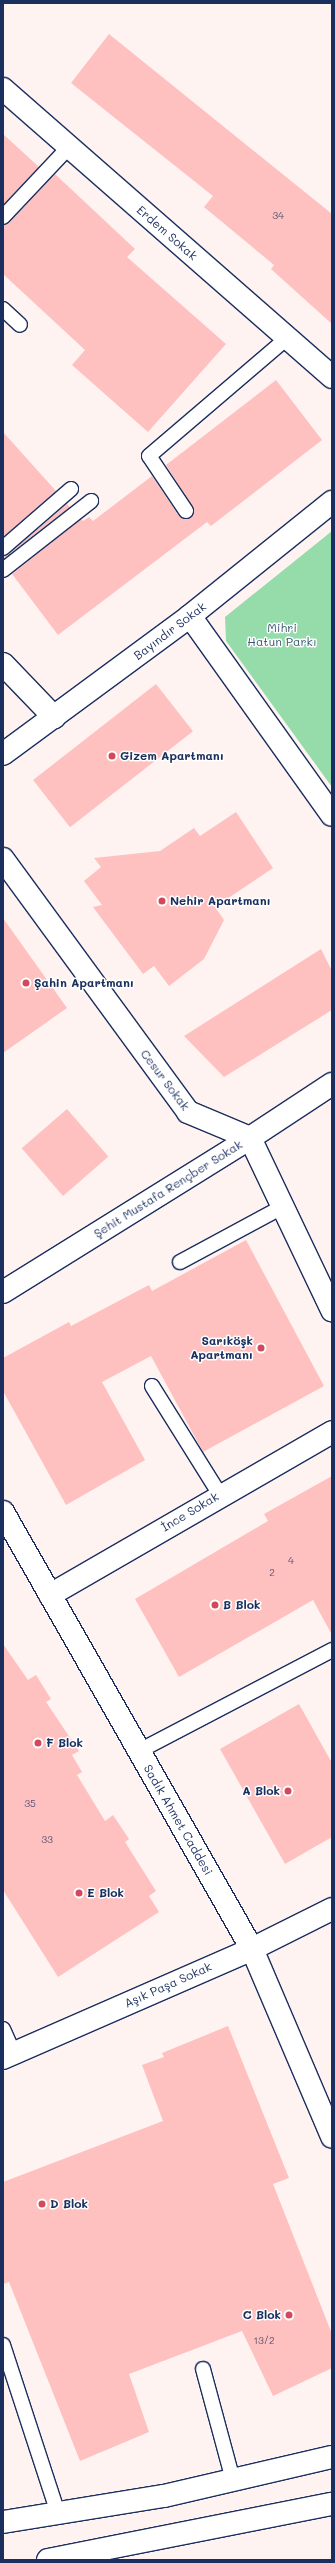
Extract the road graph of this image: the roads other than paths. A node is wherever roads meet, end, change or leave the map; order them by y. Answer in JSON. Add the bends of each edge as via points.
{"nodes":[{"id":1,"x":3,"y":89,"type":"edge"},
{"id":2,"x":69,"y":147,"type":"junction"},
{"id":3,"x":3,"y":217,"type":"edge"},
{"id":4,"x":3,"y":309,"type":"edge"},
{"id":5,"x":20,"y":325,"type":"dead end"},
{"id":6,"x":287,"y":338,"type":"junction"},
{"id":7,"x":332,"y":377,"type":"edge"},
{"id":8,"x":71,"y":489,"type":"dead end"},
{"id":9,"x":91,"y":501,"type":"dead end"},
{"id":10,"x":332,"y":502,"type":"edge"},
{"id":11,"x":186,"y":510,"type":"dead end"},
{"id":12,"x":3,"y":548,"type":"edge"},
{"id":13,"x":3,"y":570,"type":"edge"},
{"id":14,"x":190,"y":616,"type":"junction"},
{"id":15,"x":3,"y":664,"type":"edge"},
{"id":16,"x":54,"y":717,"type":"junction"},
{"id":17,"x":3,"y":754,"type":"edge"},
{"id":18,"x":332,"y":815,"type":"edge"},
{"id":19,"x":3,"y":859,"type":"edge"},
{"id":20,"x":332,"y":1084,"type":"edge"},
{"id":21,"x":250,"y":1138,"type":"junction"},
{"id":22,"x":284,"y":1206,"type":"junction"},
{"id":23,"x":180,"y":1262,"type":"dead end"},
{"id":24,"x":3,"y":1292,"type":"edge"},
{"id":25,"x":329,"y":1297,"type":"edge"},
{"id":26,"x":152,"y":1386,"type":"dead end"},
{"id":27,"x":332,"y":1432,"type":"edge"},
{"id":28,"x":220,"y":1495,"type":"junction"},
{"id":29,"x":3,"y":1512,"type":"edge"},
{"id":30,"x":50,"y":1595,"type":"junction"},
{"id":31,"x":332,"y":1650,"type":"edge"},
{"id":32,"x":139,"y":1751,"type":"junction"},
{"id":33,"x":332,"y":1909,"type":"edge"},
{"id":34,"x":252,"y":1948,"type":"junction"},
{"id":35,"x":3,"y":2029,"type":"edge"},
{"id":36,"x":8,"y":2056,"type":"edge"},
{"id":37,"x":332,"y":2137,"type":"edge"},
{"id":38,"x":3,"y":2345,"type":"edge"},
{"id":39,"x":203,"y":2369,"type":"dead end"},
{"id":40,"x":332,"y":2457,"type":"edge"},
{"id":41,"x":233,"y":2480,"type":"junction"},
{"id":42,"x":332,"y":2504,"type":"edge"},
{"id":43,"x":58,"y":2513,"type":"junction"},
{"id":44,"x":3,"y":2522,"type":"edge"},
{"id":45,"x":48,"y":2560,"type":"edge"}],
"edges":[{"from":1,"to":2,"type":"street","name":"Erdem Sokak"},
{"from":2,"to":3,"type":"lane"},
{"from":2,"to":6,"type":"street","name":"Erdem Sokak"},
{"from":4,"to":5,"type":"lane"},
{"from":6,"to":7,"type":"street","name":"Erdem Sokak"},
{"from":6,"to":11,"type":"lane","via":[[148,456]]},
{"from":8,"to":12,"type":"lane"},
{"from":9,"to":13,"type":"lane"},
{"from":10,"to":14,"type":"street","name":"Bayındır Sokak"},
{"from":14,"to":16,"type":"street","name":"Bayındır Sokak"},
{"from":14,"to":18,"type":"street"},
{"from":15,"to":16,"type":"street"},
{"from":16,"to":17,"type":"street","name":"Bayındır Sokak"},
{"from":19,"to":21,"type":"street","name":"Cesur Sokak","via":[[188,1112]]},
{"from":20,"to":21,"type":"street","name":"Şehit Mustafa Rençber Sokak"},
{"from":21,"to":22,"type":"street"},
{"from":21,"to":24,"type":"street","name":"Şehit Mustafa Rençber Sokak"},
{"from":22,"to":23,"type":"lane"},
{"from":22,"to":25,"type":"street"},
{"from":26,"to":28,"type":"lane"},
{"from":27,"to":28,"type":"street","name":"İnce Sokak"},
{"from":28,"to":30,"type":"street","name":"İnce Sokak"},
{"from":29,"to":30,"type":"street","name":"Sadık Ahmet Caddesi"},
{"from":30,"to":32,"type":"street","name":"Sadık Ahmet Caddesi"},
{"from":31,"to":32,"type":"lane"},
{"from":32,"to":34,"type":"street","name":"Sadık Ahmet Caddesi"},
{"from":33,"to":34,"type":"street","name":"Aşık Paşa Sokak"},
{"from":34,"to":36,"type":"street","name":"Aşık Paşa Sokak"},
{"from":34,"to":37,"type":"street","name":"Sadık Ahmet Caddesi"},
{"from":35,"to":36,"type":"lane"},
{"from":38,"to":43,"type":"lane"},
{"from":39,"to":41,"type":"lane"},
{"from":40,"to":41,"type":"street"},
{"from":41,"to":43,"type":"street","via":[[164,2496]]},
{"from":42,"to":45,"type":"street"},
{"from":43,"to":44,"type":"street"}]}
